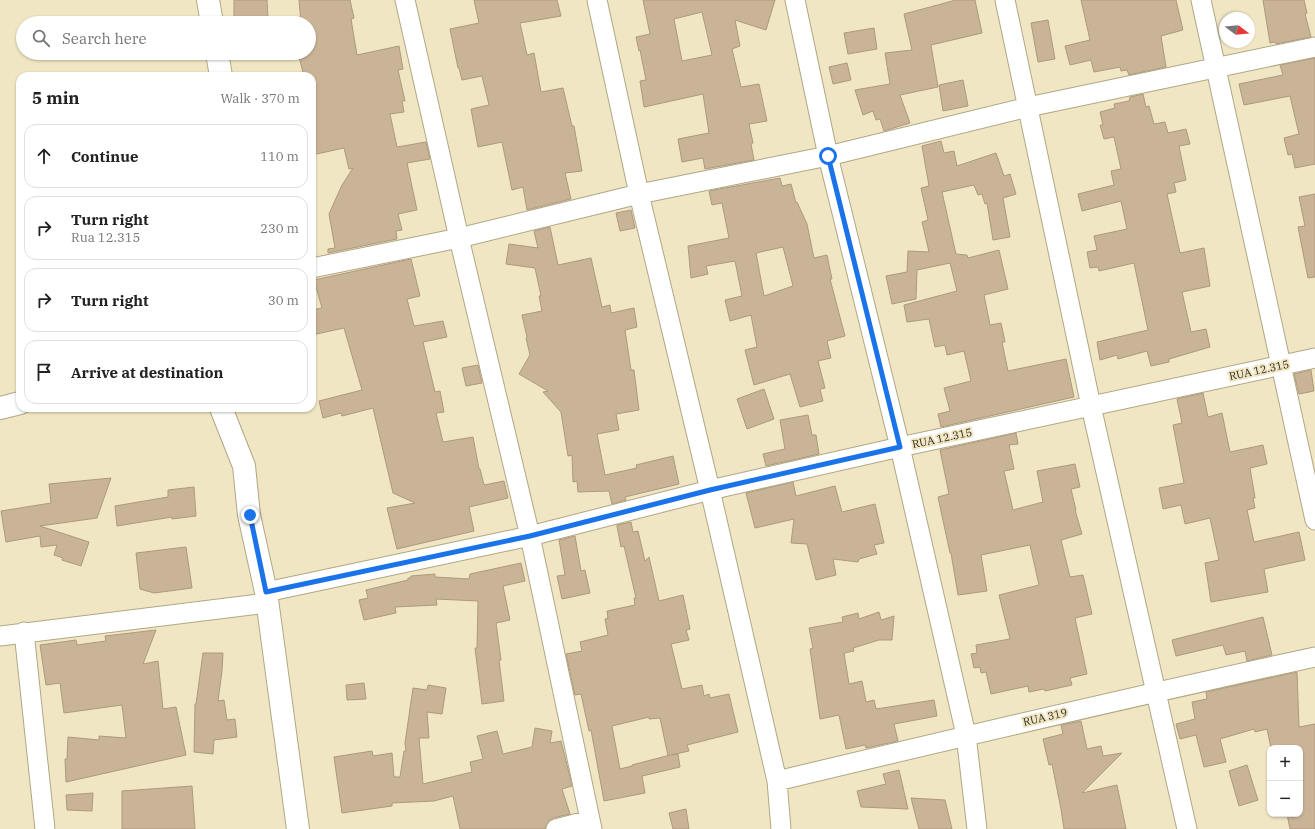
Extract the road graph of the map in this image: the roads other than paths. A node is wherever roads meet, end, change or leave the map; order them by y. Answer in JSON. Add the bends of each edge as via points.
{"nodes":[{"id":1,"x":208,"y":0,"type":"edge"},
{"id":2,"x":405,"y":0,"type":"edge"},
{"id":3,"x":597,"y":0,"type":"edge"},
{"id":4,"x":795,"y":0,"type":"edge"},
{"id":5,"x":1005,"y":0,"type":"edge"},
{"id":6,"x":1201,"y":0,"type":"edge"},
{"id":7,"x":211,"y":16,"type":"edge"},
{"id":8,"x":1315,"y":47,"type":"edge"},
{"id":9,"x":218,"y":60,"type":"edge"},
{"id":10,"x":1216,"y":68,"type":"junction"},
{"id":11,"x":220,"y":72,"type":"edge"},
{"id":12,"x":1028,"y":107,"type":"junction"},
{"id":13,"x":828,"y":156,"type":"junction"},
{"id":14,"x":639,"y":194,"type":"junction"},
{"id":15,"x":458,"y":238,"type":"junction"},
{"id":16,"x":316,"y":267,"type":"edge"},
{"id":17,"x":1315,"y":358,"type":"edge"},
{"id":18,"x":1280,"y":366,"type":"junction"},
{"id":19,"x":16,"y":404,"type":"edge"},
{"id":20,"x":1091,"y":406,"type":"junction"},
{"id":21,"x":0,"y":408,"type":"edge"},
{"id":22,"x":223,"y":412,"type":"edge"},
{"id":23,"x":900,"y":447,"type":"junction"},
{"id":24,"x":710,"y":490,"type":"junction"},
{"id":25,"x":1315,"y":520,"type":"edge"},
{"id":26,"x":530,"y":536,"type":"junction"},
{"id":27,"x":266,"y":597,"type":"junction"},
{"id":28,"x":24,"y":632,"type":"junction"},
{"id":29,"x":0,"y":636,"type":"edge"},
{"id":30,"x":1315,"y":657,"type":"edge"},
{"id":31,"x":1156,"y":691,"type":"junction"},
{"id":32,"x":966,"y":735,"type":"junction"},
{"id":33,"x":777,"y":781,"type":"junction"},
{"id":34,"x":591,"y":824,"type":"edge"},
{"id":35,"x":45,"y":829,"type":"edge"},
{"id":36,"x":298,"y":829,"type":"edge"},
{"id":37,"x":556,"y":829,"type":"edge"},
{"id":38,"x":781,"y":829,"type":"edge"},
{"id":39,"x":977,"y":829,"type":"edge"},
{"id":40,"x":1187,"y":829,"type":"edge"}],
"edges":[{"from":1,"to":7,"type":"street"},
{"from":2,"to":15,"type":"street"},
{"from":3,"to":14,"type":"street"},
{"from":4,"to":13,"type":"street"},
{"from":5,"to":12,"type":"street"},
{"from":6,"to":10,"type":"street"},
{"from":8,"to":10,"type":"street"},
{"from":9,"to":11,"type":"street"},
{"from":10,"to":12,"type":"street"},
{"from":10,"to":18,"type":"street"},
{"from":12,"to":13,"type":"street"},
{"from":12,"to":20,"type":"street"},
{"from":13,"to":14,"type":"street"},
{"from":13,"to":23,"type":"street"},
{"from":14,"to":15,"type":"street"},
{"from":14,"to":24,"type":"street"},
{"from":15,"to":16,"type":"street"},
{"from":15,"to":26,"type":"street"},
{"from":17,"to":18,"type":"street","name":"RUA 12.315"},
{"from":18,"to":20,"type":"street","name":"RUA 12.315"},
{"from":18,"to":25,"type":"street"},
{"from":19,"to":21,"type":"street"},
{"from":20,"to":23,"type":"street","name":"RUA 12.315"},
{"from":20,"to":31,"type":"street"},
{"from":22,"to":27,"type":"street","via":[[244,466],[250,515]]},
{"from":23,"to":24,"type":"street","name":"RUA 12.315"},
{"from":23,"to":32,"type":"street"},
{"from":24,"to":26,"type":"street","name":"RUA 12.315"},
{"from":24,"to":33,"type":"street"},
{"from":26,"to":27,"type":"street","name":"RUA 12.315"},
{"from":26,"to":34,"type":"street"},
{"from":27,"to":28,"type":"street","name":"RUA 12.315"},
{"from":27,"to":36,"type":"street"},
{"from":28,"to":29,"type":"street","name":"RUA 12.315"},
{"from":28,"to":35,"type":"street"},
{"from":30,"to":31,"type":"street","name":"RUA 319"},
{"from":31,"to":32,"type":"street","name":"RUA 319"},
{"from":31,"to":40,"type":"street"},
{"from":32,"to":33,"type":"street","name":"RUA 319"},
{"from":32,"to":39,"type":"street"},
{"from":33,"to":38,"type":"street"},
{"from":34,"to":37,"type":"street"}]}
